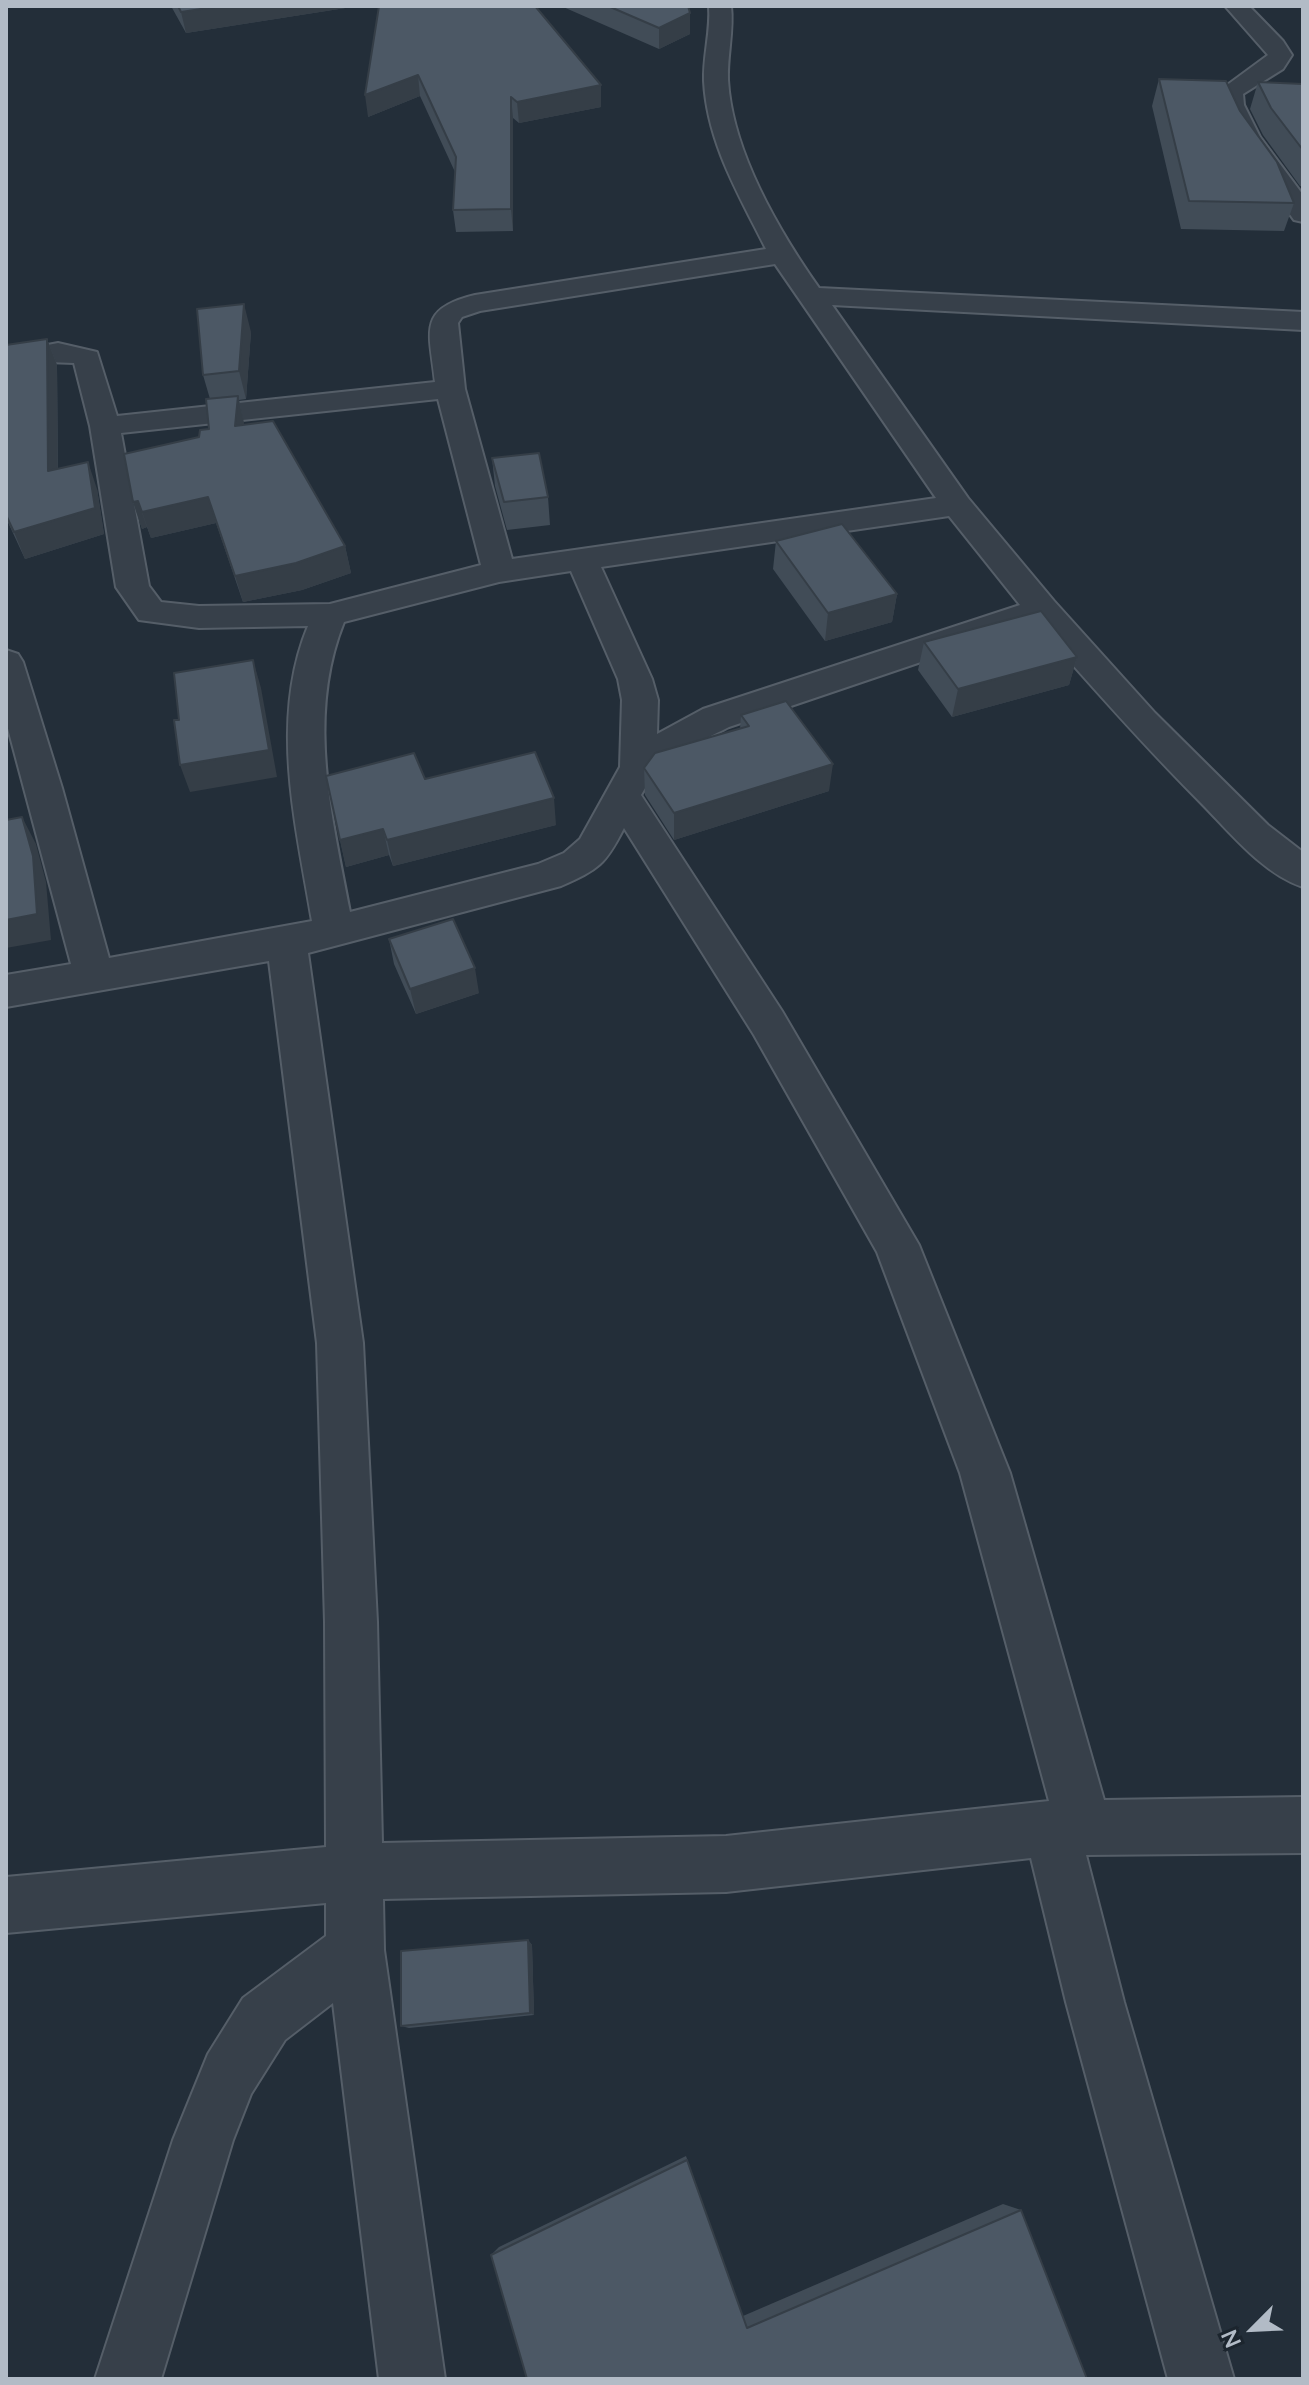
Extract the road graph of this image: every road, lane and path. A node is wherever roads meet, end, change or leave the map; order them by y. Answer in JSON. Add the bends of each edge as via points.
{"nodes":[{"id":1,"x":720,"y":6,"type":"edge"},
{"id":2,"x":1236,"y":6,"type":"edge"},
{"id":3,"x":1292,"y":54,"type":"edge"},
{"id":4,"x":1303,"y":214,"type":"edge"},
{"id":5,"x":782,"y":255,"type":"junction"},
{"id":6,"x":810,"y":296,"type":"junction"},
{"id":7,"x":1303,"y":321,"type":"edge"},
{"id":8,"x":6,"y":362,"type":"edge"},
{"id":9,"x":450,"y":389,"type":"junction"},
{"id":10,"x":105,"y":426,"type":"junction"},
{"id":11,"x":957,"y":505,"type":"junction"},
{"id":12,"x":582,"y":560,"type":"junction"},
{"id":13,"x":499,"y":571,"type":"junction"},
{"id":14,"x":1042,"y":609,"type":"junction"},
{"id":15,"x":330,"y":615,"type":"junction"},
{"id":16,"x":6,"y":662,"type":"edge"},
{"id":17,"x":630,"y":781,"type":"junction"},
{"id":18,"x":1303,"y":873,"type":"edge"},
{"id":19,"x":333,"y":929,"type":"junction"},
{"id":20,"x":287,"y":943,"type":"junction"},
{"id":21,"x":94,"y":977,"type":"junction"},
{"id":22,"x":6,"y":991,"type":"edge"},
{"id":23,"x":1303,"y":1825,"type":"edge"},
{"id":24,"x":1067,"y":1827,"type":"junction"},
{"id":25,"x":355,"y":1872,"type":"junction"},
{"id":26,"x":6,"y":1905,"type":"edge"},
{"id":27,"x":355,"y":1950,"type":"junction"},
{"id":28,"x":128,"y":2379,"type":"edge"},
{"id":29,"x":412,"y":2379,"type":"edge"},
{"id":30,"x":1201,"y":2379,"type":"edge"}],
"edges":[{"from":1,"to":5,"type":"street","via":[[716,80],[730,152]]},
{"from":2,"to":3,"type":"street","via":[[1275,46]]},
{"from":3,"to":4,"type":"street","via":[[1231,91],[1230,103],[1242,129]]},
{"from":5,"to":6,"type":"street"},
{"from":5,"to":9,"type":"street","via":[[475,303],[452,311],[444,323]]},
{"from":6,"to":7,"type":"street"},
{"from":6,"to":11,"type":"street"},
{"from":8,"to":10,"type":"street","via":[[59,351],[87,358]]},
{"from":9,"to":10,"type":"street"},
{"from":9,"to":13,"type":"street"},
{"from":10,"to":15,"type":"street","via":[[133,587],[151,612],[199,617]]},
{"from":11,"to":12,"type":"street"},
{"from":11,"to":14,"type":"street"},
{"from":12,"to":13,"type":"street"},
{"from":12,"to":17,"type":"street","via":[[640,700]]},
{"from":13,"to":15,"type":"street"},
{"from":14,"to":17,"type":"street","via":[[716,718],[675,739]]},
{"from":14,"to":18,"type":"street","via":[[1142,722],[1255,835]]},
{"from":15,"to":19,"type":"street","via":[[318,637],[305,700],[310,789]]},
{"from":16,"to":21,"type":"street"},
{"from":17,"to":19,"type":"street","via":[[594,849],[577,863],[547,876]]},
{"from":17,"to":24,"type":"street","via":[[897,1245],[985,1473]]},
{"from":19,"to":20,"type":"street"},
{"from":20,"to":21,"type":"street"},
{"from":20,"to":25,"type":"street","via":[[340,1343]]},
{"from":21,"to":22,"type":"street"},
{"from":23,"to":24,"type":"street"},
{"from":24,"to":25,"type":"street","via":[[726,1864]]},
{"from":24,"to":30,"type":"street","via":[[1095,2002]]},
{"from":25,"to":26,"type":"street"},
{"from":25,"to":27,"type":"street"},
{"from":27,"to":28,"type":"street","via":[[264,2019],[229,2075],[203,2140]]},
{"from":27,"to":29,"type":"street"}]}
